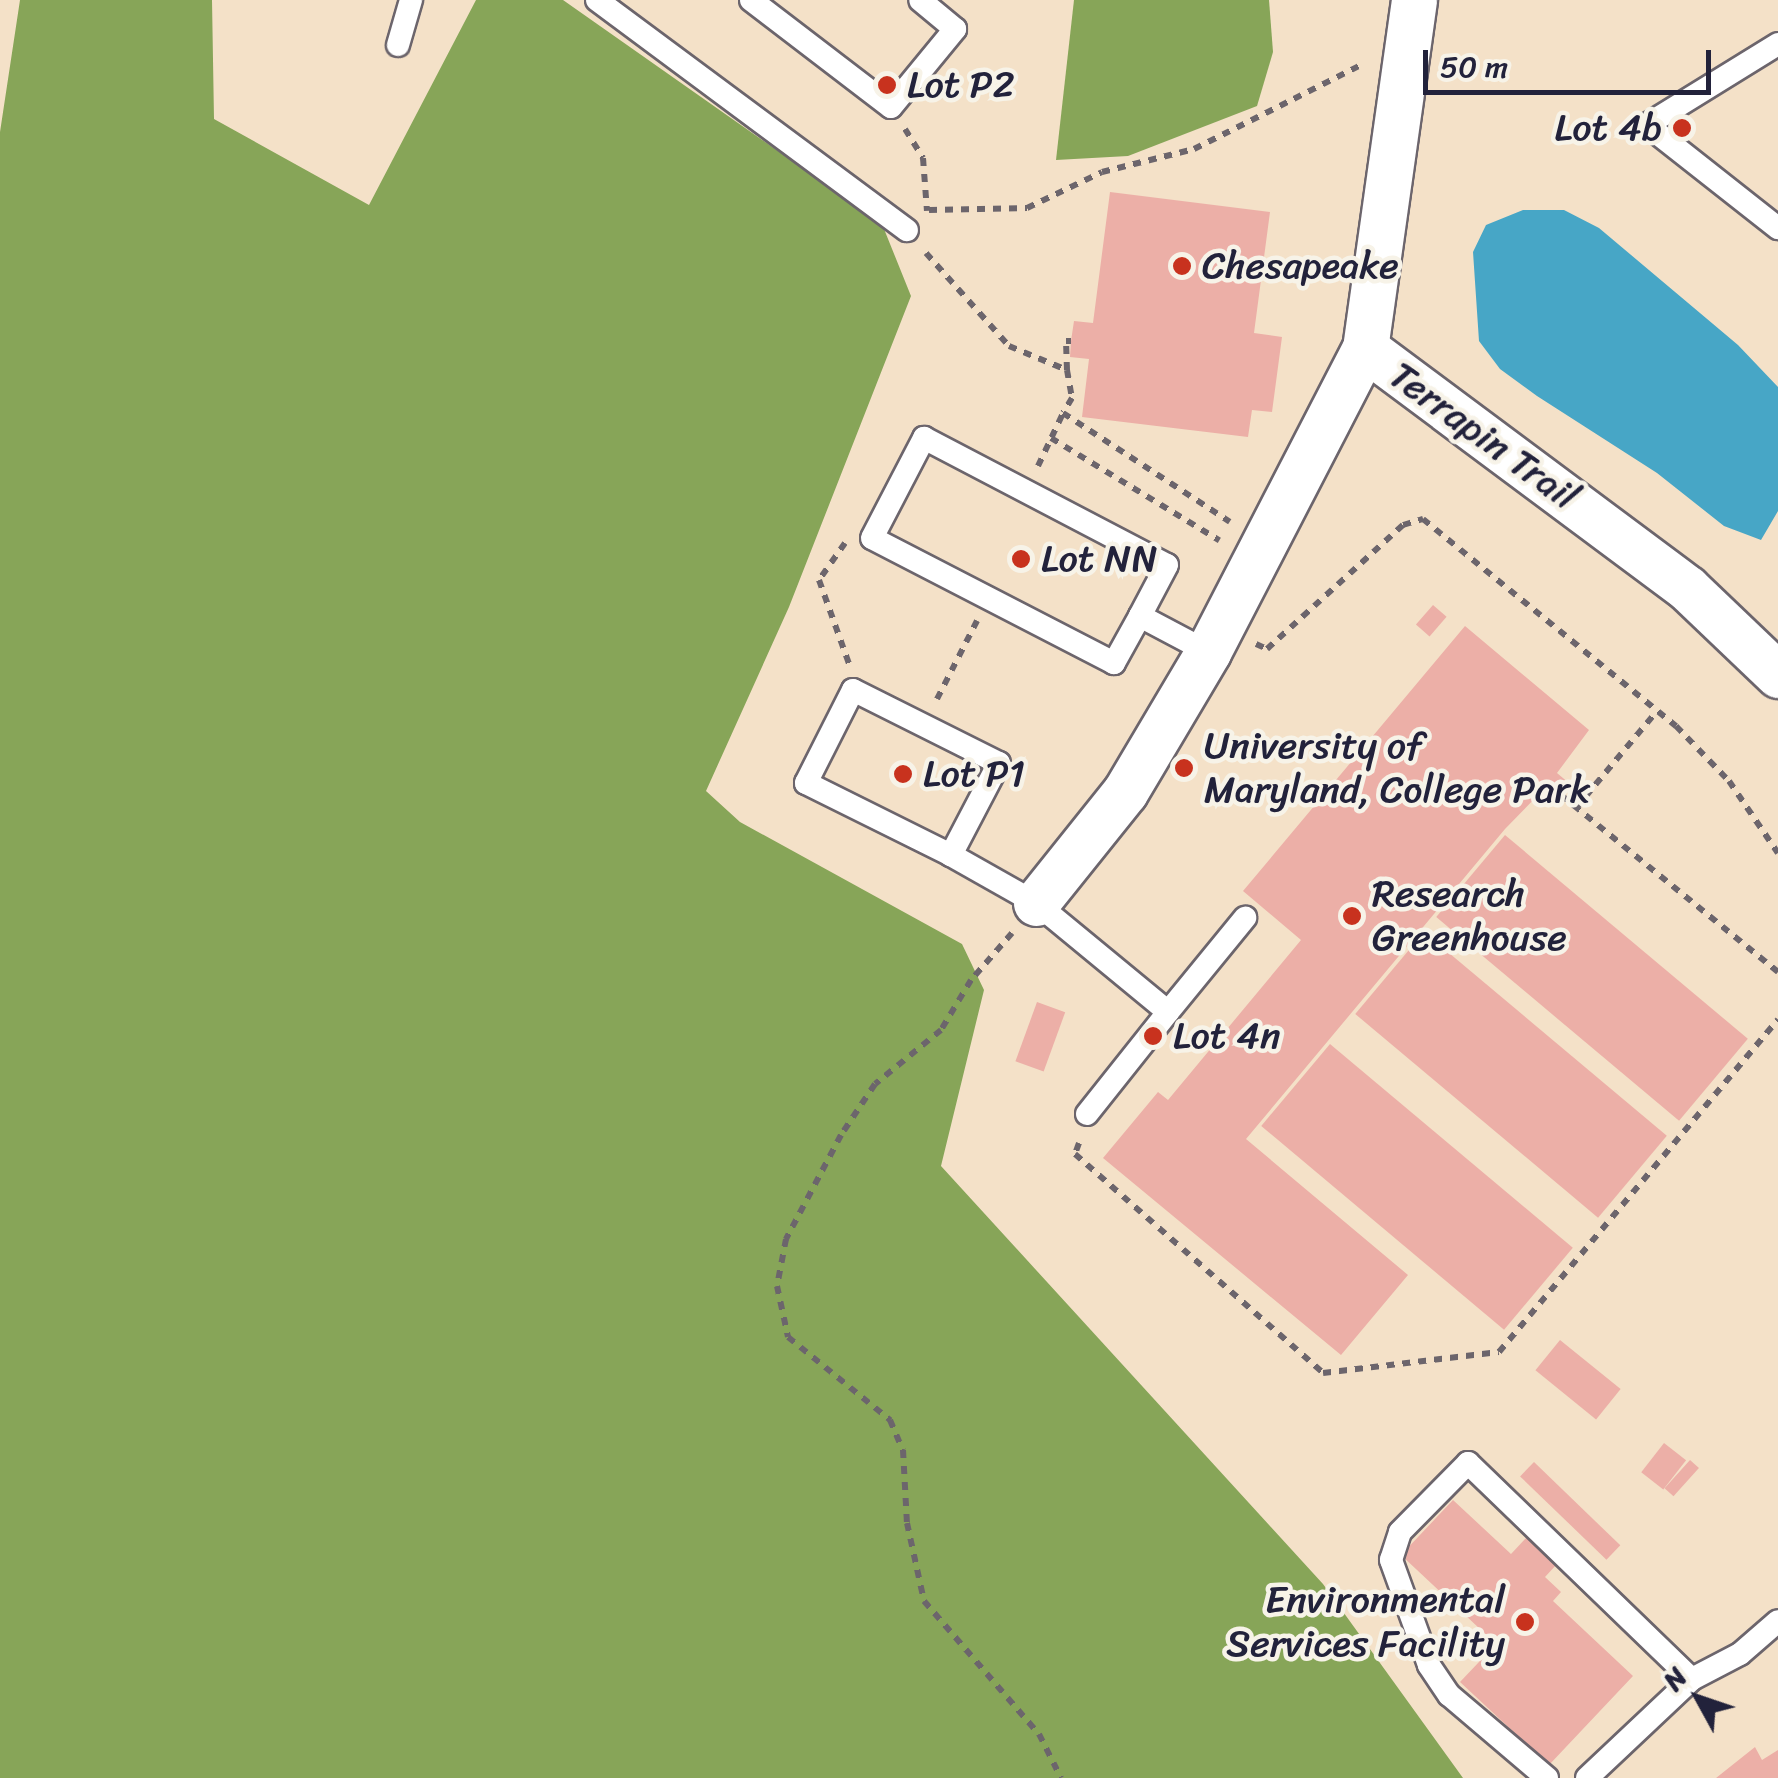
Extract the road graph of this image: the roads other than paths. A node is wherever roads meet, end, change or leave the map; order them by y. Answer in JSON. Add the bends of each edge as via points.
{"nodes":[{"id":1,"x":411,"y":0,"type":"edge"},
{"id":2,"x":596,"y":0,"type":"edge"},
{"id":3,"x":751,"y":0,"type":"edge"},
{"id":4,"x":920,"y":0,"type":"edge"},
{"id":5,"x":1414,"y":0,"type":"edge"},
{"id":6,"x":1778,"y":44,"type":"edge"},
{"id":7,"x":398,"y":45,"type":"dead end"},
{"id":8,"x":1778,"y":228,"type":"edge"},
{"id":9,"x":907,"y":230,"type":"road end"},
{"id":10,"x":1365,"y":348,"type":"junction"},
{"id":11,"x":1140,"y":616,"type":"junction"},
{"id":12,"x":1214,"y":639,"type":"junction"},
{"id":13,"x":1778,"y":675,"type":"edge"},
{"id":14,"x":951,"y":855,"type":"junction"},
{"id":15,"x":1036,"y":903,"type":"junction"},
{"id":16,"x":1245,"y":918,"type":"dead end"},
{"id":17,"x":1168,"y":1012,"type":"junction"},
{"id":18,"x":1087,"y":1114,"type":"road end"},
{"id":19,"x":1778,"y":1621,"type":"edge"},
{"id":20,"x":1692,"y":1679,"type":"junction"},
{"id":21,"x":1547,"y":1778,"type":"edge"},
{"id":22,"x":1588,"y":1778,"type":"edge"}],
"edges":[{"from":1,"to":7,"type":"lane"},
{"from":2,"to":9,"type":"lane"},
{"from":3,"to":4,"type":"lane","via":[[891,107],[955,29]]},
{"from":5,"to":10,"type":"street","name":"Terrapin Trail"},
{"from":6,"to":8,"type":"lane","via":[[1647,126]]},
{"from":10,"to":12,"type":"street"},
{"from":10,"to":13,"type":"street","name":"Terrapin Trail","via":[[1687,588]]},
{"from":11,"to":11,"type":"lane","via":[[1167,564],[924,438],[872,538],[1114,663]]},
{"from":11,"to":12,"type":"lane"},
{"from":12,"to":15,"type":"street","via":[[1125,792]]},
{"from":14,"to":14,"type":"lane","via":[[999,763],[853,690],[806,783]]},
{"from":14,"to":15,"type":"lane"},
{"from":15,"to":17,"type":"lane"},
{"from":16,"to":17,"type":"lane"},
{"from":17,"to":18,"type":"lane"},
{"from":19,"to":20,"type":"lane","via":[[1740,1654]]},
{"from":20,"to":21,"type":"lane","via":[[1468,1463],[1400,1532],[1391,1560],[1429,1665],[1448,1695]]},
{"from":20,"to":22,"type":"lane"}]}
